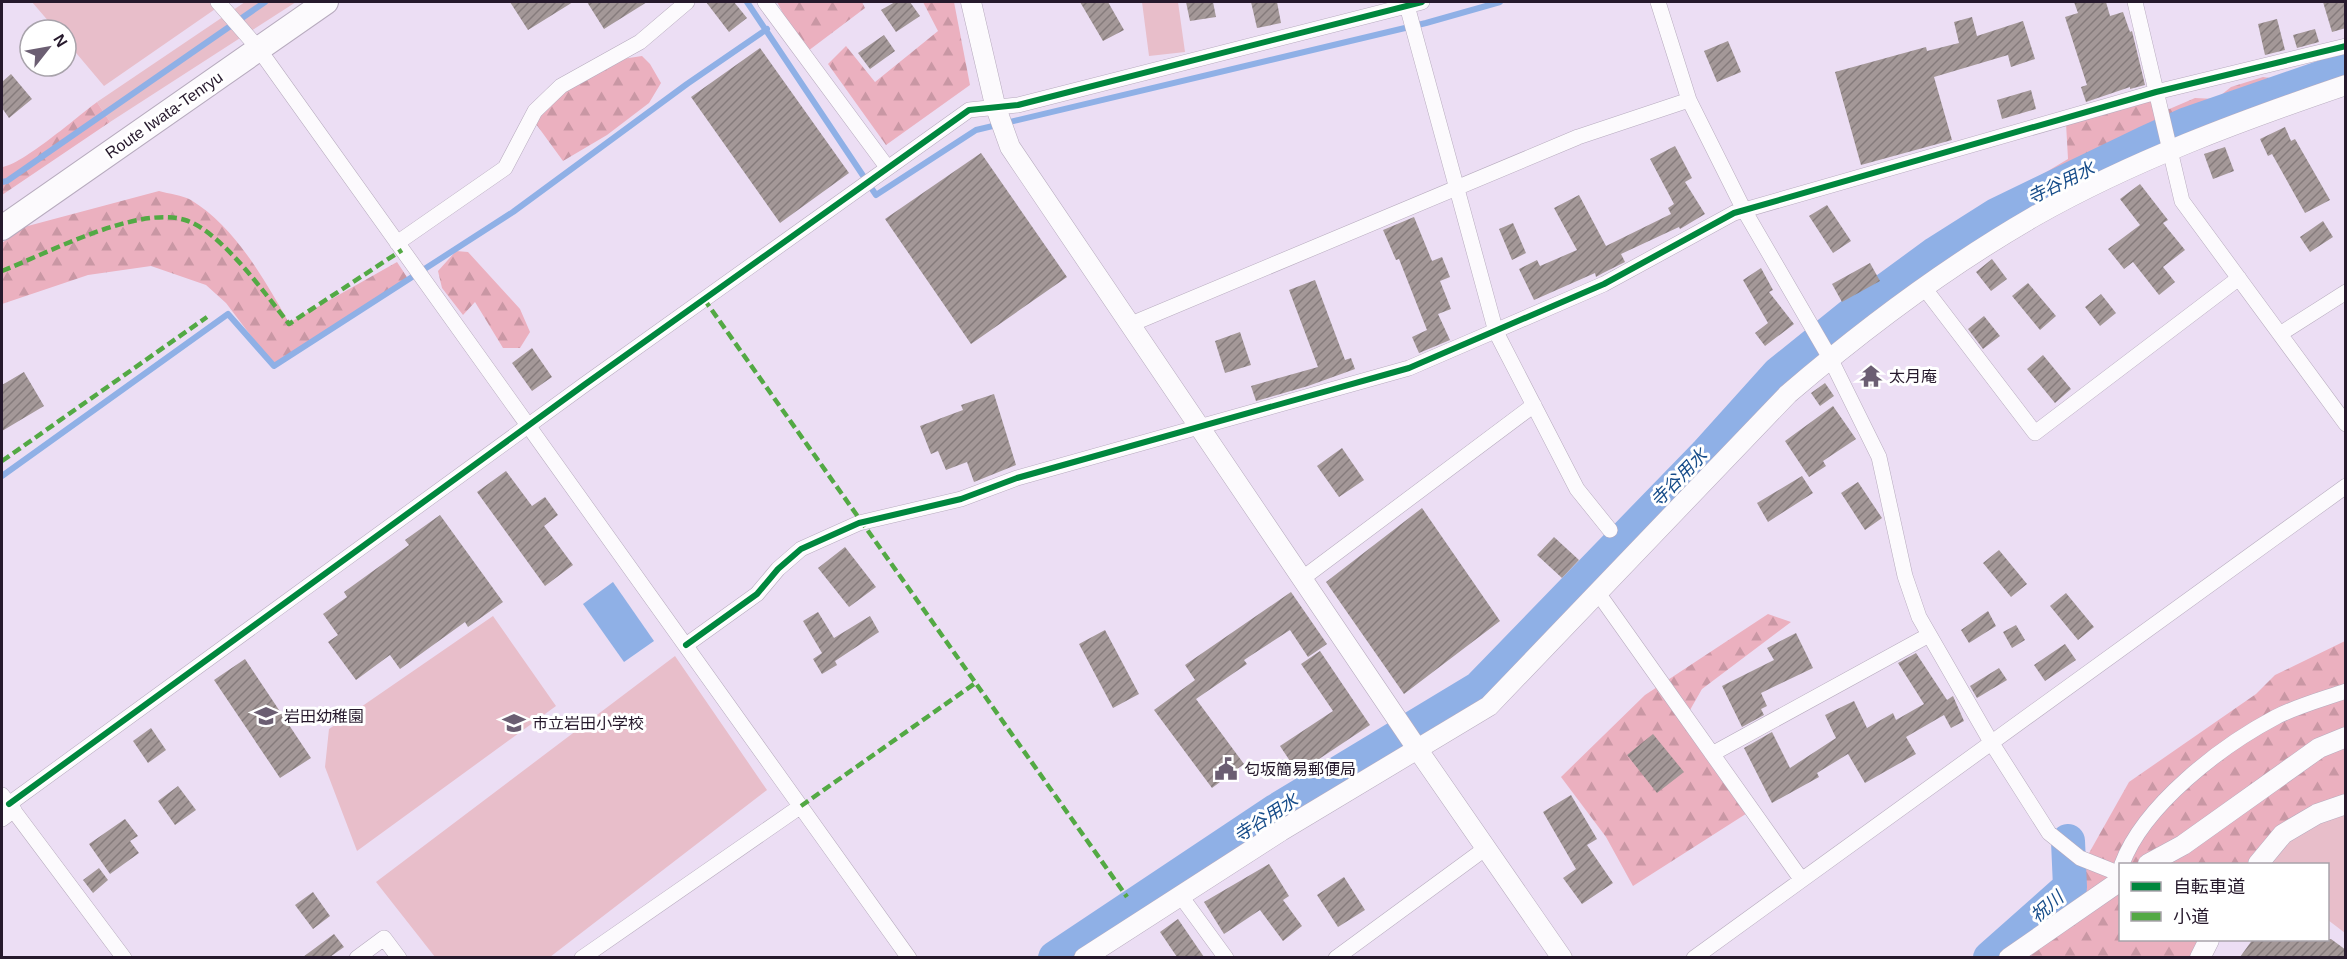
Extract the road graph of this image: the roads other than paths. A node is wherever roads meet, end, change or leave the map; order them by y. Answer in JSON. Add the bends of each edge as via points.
{"nodes":[{"id":1,"x":218,"y":2,"type":"edge"},
{"id":2,"x":326,"y":2,"type":"edge"},
{"id":3,"x":687,"y":2,"type":"edge"},
{"id":4,"x":765,"y":2,"type":"edge"},
{"id":5,"x":971,"y":2,"type":"edge"},
{"id":6,"x":1658,"y":2,"type":"edge"},
{"id":7,"x":2135,"y":2,"type":"edge"},
{"id":8,"x":1412,"y":3,"type":"edge"},
{"id":9,"x":2346,"y":46,"type":"edge"},
{"id":10,"x":258,"y":48,"type":"junction"},
{"id":11,"x":2346,"y":85,"type":"edge"},
{"id":12,"x":2156,"y":92,"type":"junction"},
{"id":13,"x":1689,"y":100,"type":"junction"},
{"id":14,"x":995,"y":105,"type":"junction"},
{"id":15,"x":2170,"y":151,"type":"junction"},
{"id":16,"x":887,"y":167,"type":"junction"},
{"id":17,"x":1457,"y":186,"type":"junction"},
{"id":18,"x":1744,"y":210,"type":"junction"},
{"id":19,"x":2,"y":228,"type":"edge"},
{"id":20,"x":397,"y":243,"type":"junction"},
{"id":21,"x":2239,"y":278,"type":"junction"},
{"id":22,"x":1925,"y":289,"type":"junction"},
{"id":23,"x":2346,"y":292,"type":"edge"},
{"id":24,"x":1129,"y":325,"type":"junction"},
{"id":25,"x":1497,"y":332,"type":"junction"},
{"id":26,"x":2280,"y":334,"type":"junction"},
{"id":27,"x":1830,"y":358,"type":"junction"},
{"id":28,"x":1534,"y":405,"type":"junction"},
{"id":29,"x":2346,"y":424,"type":"edge"},
{"id":30,"x":529,"y":425,"type":"junction"},
{"id":31,"x":1203,"y":428,"type":"junction"},
{"id":32,"x":2346,"y":486,"type":"edge"},
{"id":33,"x":1610,"y":530,"type":"dead end"},
{"id":34,"x":1303,"y":578,"type":"junction"},
{"id":35,"x":1598,"y":593,"type":"junction"},
{"id":36,"x":1929,"y":635,"type":"junction"},
{"id":37,"x":686,"y":645,"type":"junction"},
{"id":38,"x":2346,"y":691,"type":"edge"},
{"id":39,"x":2346,"y":737,"type":"edge"},
{"id":40,"x":1990,"y":742,"type":"junction"},
{"id":41,"x":1418,"y":750,"type":"junction"},
{"id":42,"x":1712,"y":754,"type":"junction"},
{"id":43,"x":2346,"y":804,"type":"edge"},
{"id":44,"x":801,"y":806,"type":"junction"},
{"id":45,"x":7,"y":807,"type":"edge"},
{"id":46,"x":1486,"y":848,"type":"junction"},
{"id":47,"x":2124,"y":863,"type":"edge"},
{"id":48,"x":2150,"y":863,"type":"edge"},
{"id":49,"x":2259,"y":863,"type":"edge"},
{"id":50,"x":2119,"y":871,"type":"edge"},
{"id":51,"x":2119,"y":874,"type":"edge"},
{"id":52,"x":1801,"y":879,"type":"junction"},
{"id":53,"x":1180,"y":895,"type":"junction"},
{"id":54,"x":2208,"y":941,"type":"edge"},
{"id":55,"x":124,"y":957,"type":"edge"},
{"id":56,"x":357,"y":957,"type":"edge"},
{"id":57,"x":399,"y":957,"type":"edge"},
{"id":58,"x":582,"y":957,"type":"edge"},
{"id":59,"x":909,"y":957,"type":"edge"},
{"id":60,"x":1084,"y":957,"type":"edge"},
{"id":61,"x":1226,"y":957,"type":"edge"},
{"id":62,"x":1336,"y":957,"type":"edge"},
{"id":63,"x":1562,"y":957,"type":"edge"},
{"id":64,"x":1694,"y":957,"type":"edge"},
{"id":65,"x":2009,"y":957,"type":"edge"},
{"id":66,"x":2200,"y":957,"type":"edge"}],
"edges":[{"from":1,"to":10,"type":"street"},
{"from":2,"to":10,"type":"main road","name":"Route Iwata-Tenryu"},
{"from":3,"to":20,"type":"street","via":[[640,42],[561,86],[535,111],[505,168]]},
{"from":4,"to":16,"type":"street"},
{"from":5,"to":14,"type":"street"},
{"from":6,"to":13,"type":"street"},
{"from":7,"to":12,"type":"street"},
{"from":8,"to":14,"type":"street","via":[[1017,105]]},
{"from":8,"to":17,"type":"street"},
{"from":9,"to":12,"type":"street"},
{"from":10,"to":19,"type":"main road","name":"Route Iwata-Tenryu"},
{"from":10,"to":20,"type":"street"},
{"from":11,"to":15,"type":"street"},
{"from":12,"to":15,"type":"street"},
{"from":12,"to":18,"type":"street"},
{"from":13,"to":17,"type":"street","via":[[1587,134]]},
{"from":13,"to":18,"type":"street"},
{"from":14,"to":16,"type":"street","via":[[969,110]]},
{"from":14,"to":24,"type":"street","via":[[1010,147]]},
{"from":15,"to":21,"type":"street","via":[[2182,201]]},
{"from":15,"to":22,"type":"street","via":[[2037,215]]},
{"from":16,"to":30,"type":"street"},
{"from":17,"to":24,"type":"street"},
{"from":17,"to":25,"type":"street"},
{"from":18,"to":25,"type":"street","via":[[1604,284]]},
{"from":18,"to":27,"type":"street"},
{"from":20,"to":30,"type":"street"},
{"from":21,"to":22,"type":"street","via":[[2035,433]]},
{"from":21,"to":26,"type":"street"},
{"from":22,"to":27,"type":"street"},
{"from":23,"to":26,"type":"street"},
{"from":24,"to":31,"type":"street"},
{"from":25,"to":28,"type":"street"},
{"from":25,"to":31,"type":"street","via":[[1409,368]]},
{"from":26,"to":29,"type":"street"},
{"from":27,"to":35,"type":"street","via":[[1788,394]]},
{"from":27,"to":36,"type":"street","via":[[1879,458],[1905,576]]},
{"from":28,"to":33,"type":"street","via":[[1577,489]]},
{"from":28,"to":34,"type":"street"},
{"from":30,"to":37,"type":"street"},
{"from":30,"to":45,"type":"street"},
{"from":31,"to":34,"type":"street"},
{"from":31,"to":37,"type":"street","via":[[832,533],[801,549],[778,568],[757,594]]},
{"from":32,"to":40,"type":"street"},
{"from":34,"to":41,"type":"street"},
{"from":35,"to":41,"type":"street","via":[[1489,706]]},
{"from":35,"to":42,"type":"street"},
{"from":36,"to":40,"type":"street"},
{"from":36,"to":42,"type":"street"},
{"from":37,"to":44,"type":"street"},
{"from":38,"to":47,"type":"street","via":[[2277,716],[2204,762],[2130,844]]},
{"from":39,"to":48,"type":"street","via":[[2319,748],[2183,845]]},
{"from":40,"to":50,"type":"street","via":[[2049,833],[2079,858]]},
{"from":40,"to":52,"type":"street"},
{"from":41,"to":46,"type":"street"},
{"from":41,"to":53,"type":"street"},
{"from":42,"to":52,"type":"street"},
{"from":43,"to":49,"type":"street","via":[[2317,814],[2283,834]]},
{"from":44,"to":58,"type":"street"},
{"from":44,"to":59,"type":"street"},
{"from":45,"to":55,"type":"street"},
{"from":46,"to":62,"type":"street"},
{"from":46,"to":63,"type":"street"},
{"from":51,"to":65,"type":"street"},
{"from":52,"to":64,"type":"street"},
{"from":53,"to":60,"type":"street"},
{"from":53,"to":61,"type":"street"},
{"from":54,"to":66,"type":"street"},
{"from":56,"to":57,"type":"street","via":[[384,938]]}]}
